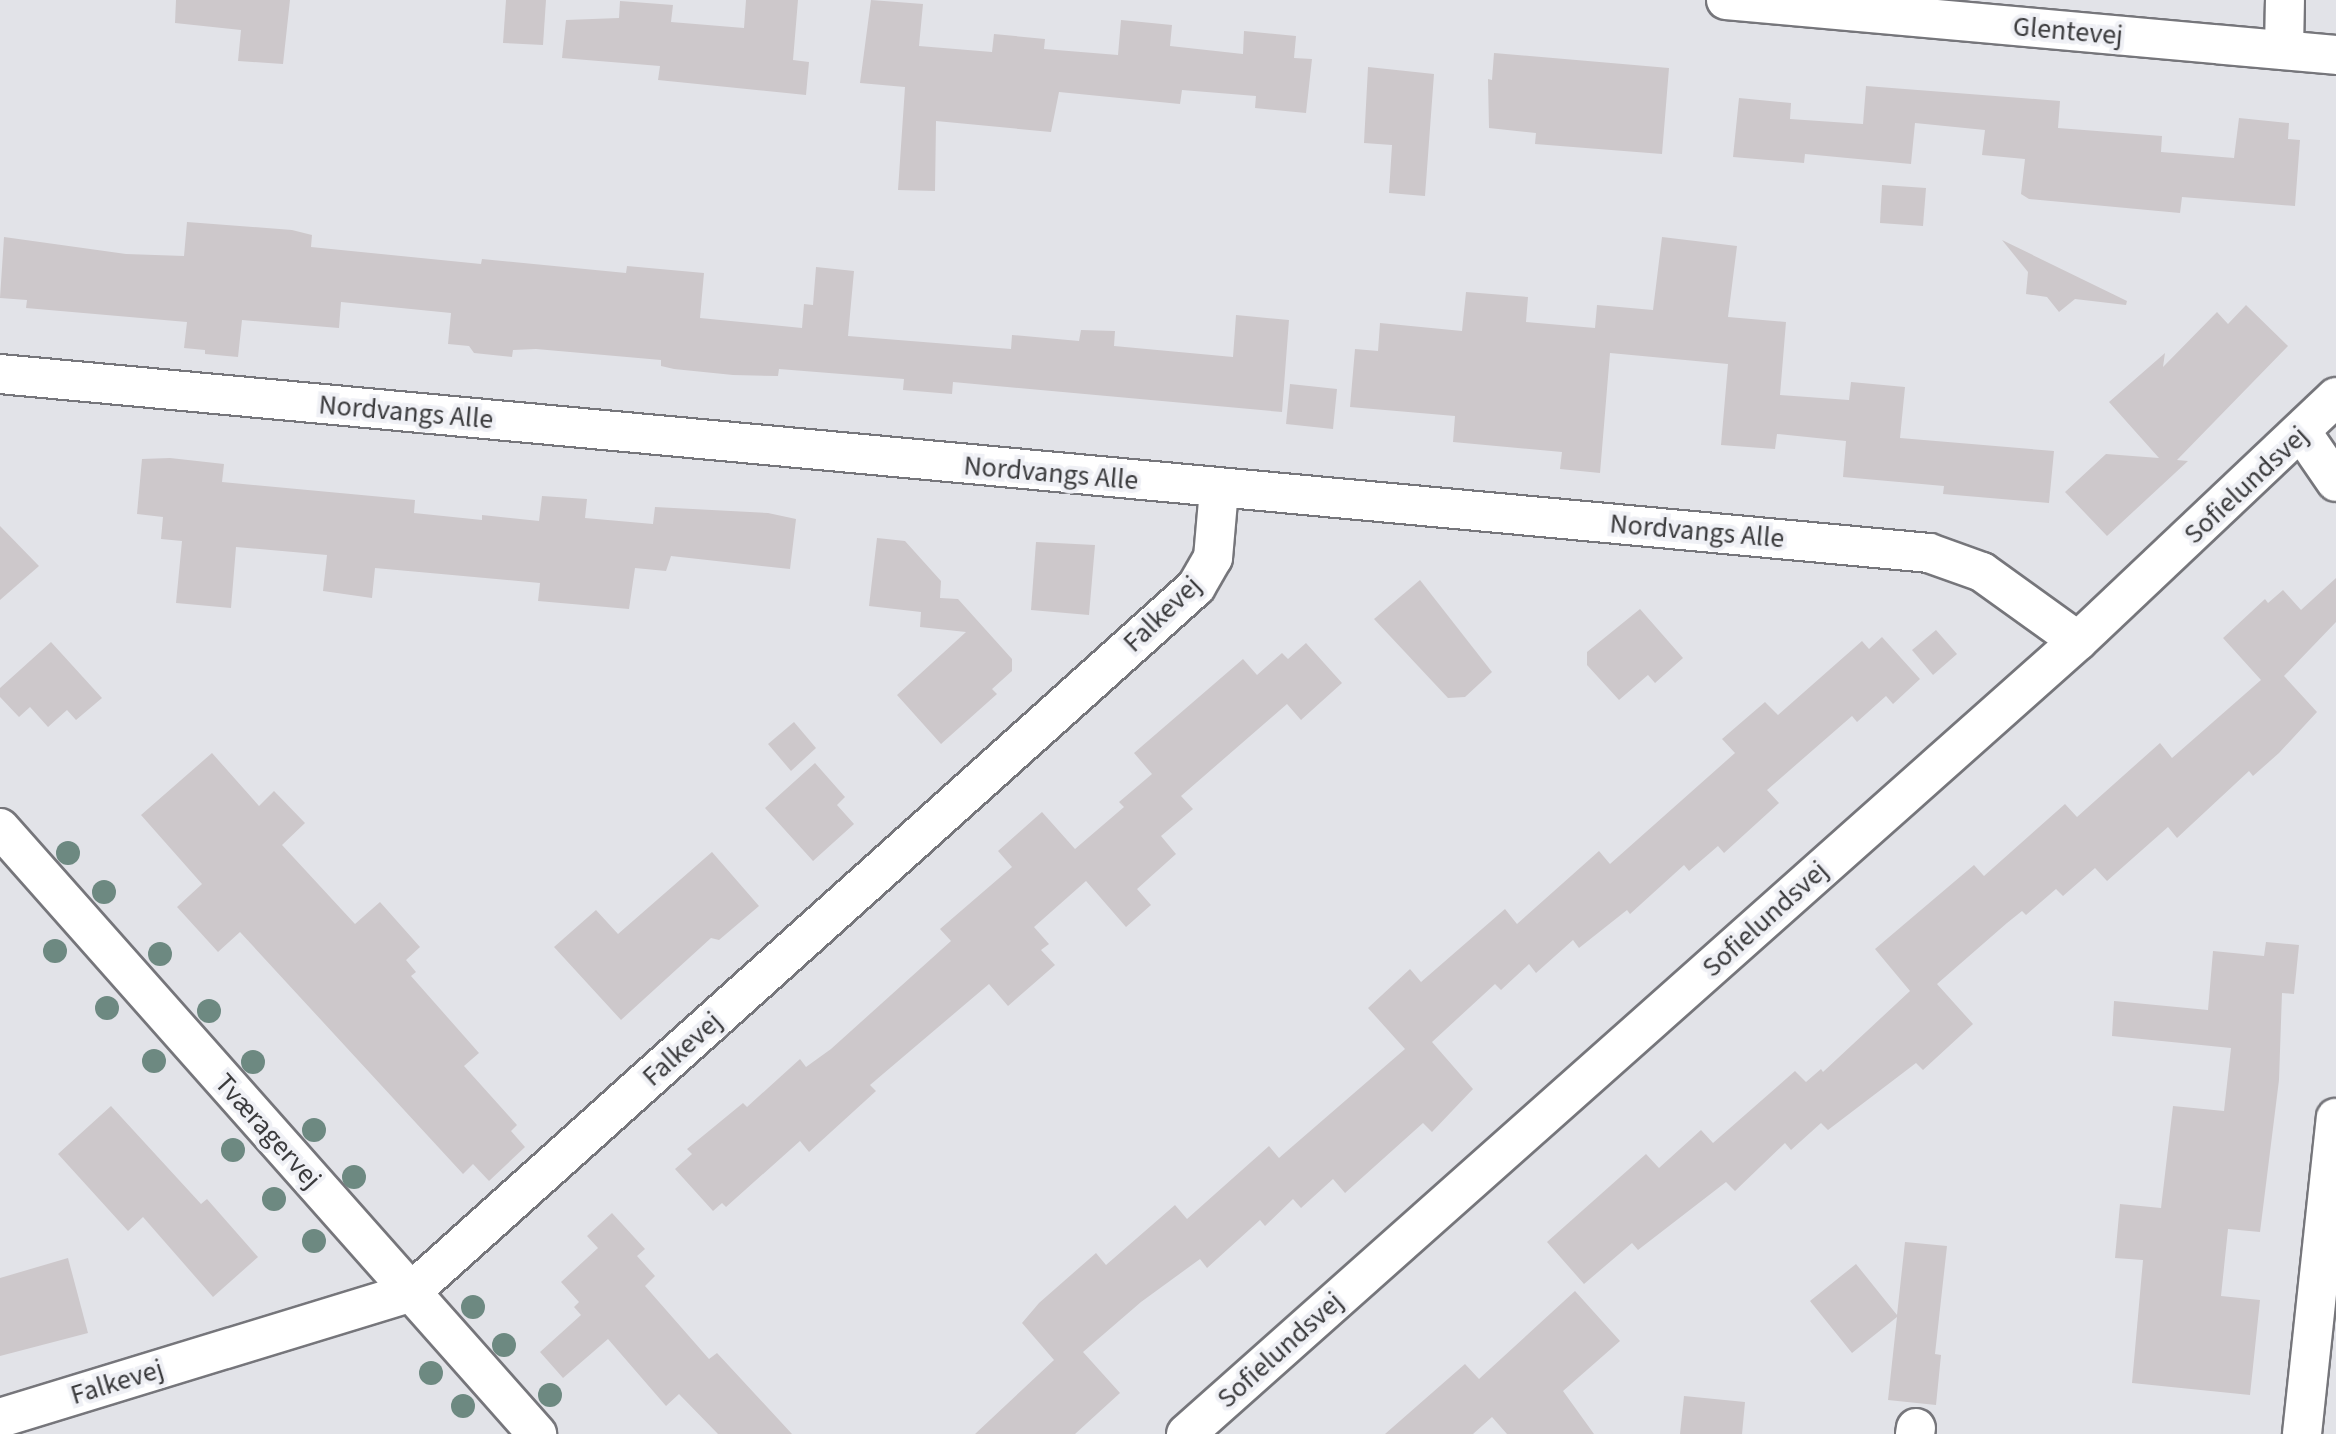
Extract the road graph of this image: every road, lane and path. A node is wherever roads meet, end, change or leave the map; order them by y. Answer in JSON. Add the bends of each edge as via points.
{"nodes":[{"id":1,"x":1726,"y":0,"type":"edge"},
{"id":2,"x":2285,"y":0,"type":"edge"},
{"id":3,"x":1854,"y":6,"type":"edge"},
{"id":4,"x":2284,"y":50,"type":"junction"},
{"id":5,"x":2336,"y":55,"type":"edge"},
{"id":6,"x":0,"y":374,"type":"edge"},
{"id":7,"x":2336,"y":397,"type":"edge"},
{"id":8,"x":2303,"y":434,"type":"junction"},
{"id":9,"x":2336,"y":482,"type":"edge"},
{"id":10,"x":1219,"y":489,"type":"junction"},
{"id":11,"x":2078,"y":641,"type":"junction"},
{"id":12,"x":5,"y":840,"type":"edge"},
{"id":13,"x":2336,"y":1118,"type":"edge"},
{"id":14,"x":411,"y":1292,"type":"junction"},
{"id":15,"x":2321,"y":1394,"type":"edge"},
{"id":16,"x":0,"y":1418,"type":"edge"},
{"id":17,"x":537,"y":1434,"type":"edge"},
{"id":18,"x":1186,"y":1434,"type":"edge"},
{"id":19,"x":2302,"y":1434,"type":"edge"}],
"edges":[{"from":1,"to":3,"type":"street","name":"Glentevej"},
{"from":2,"to":4,"type":"street"},
{"from":3,"to":4,"type":"street","name":"Glentevej"},
{"from":4,"to":5,"type":"street","name":"Glentevej"},
{"from":6,"to":10,"type":"street","name":"Nordvangs Alle"},
{"from":7,"to":8,"type":"street","name":"Sofielundsvej"},
{"from":8,"to":9,"type":"street"},
{"from":8,"to":11,"type":"street","name":"Sofielundsvej"},
{"from":10,"to":11,"type":"street","name":"Nordvangs Alle","via":[[1929,553],[1982,572]]},
{"from":10,"to":14,"type":"street","name":"Falkevej","via":[[1213,558],[1196,587]]},
{"from":11,"to":18,"type":"street","name":"Sofielundsvej"},
{"from":12,"to":14,"type":"street","name":"Tværagervej"},
{"from":13,"to":15,"type":"street"},
{"from":14,"to":16,"type":"street","name":"Falkevej"},
{"from":14,"to":17,"type":"street","name":"Tværagervej"},
{"from":15,"to":19,"type":"street"}]}
